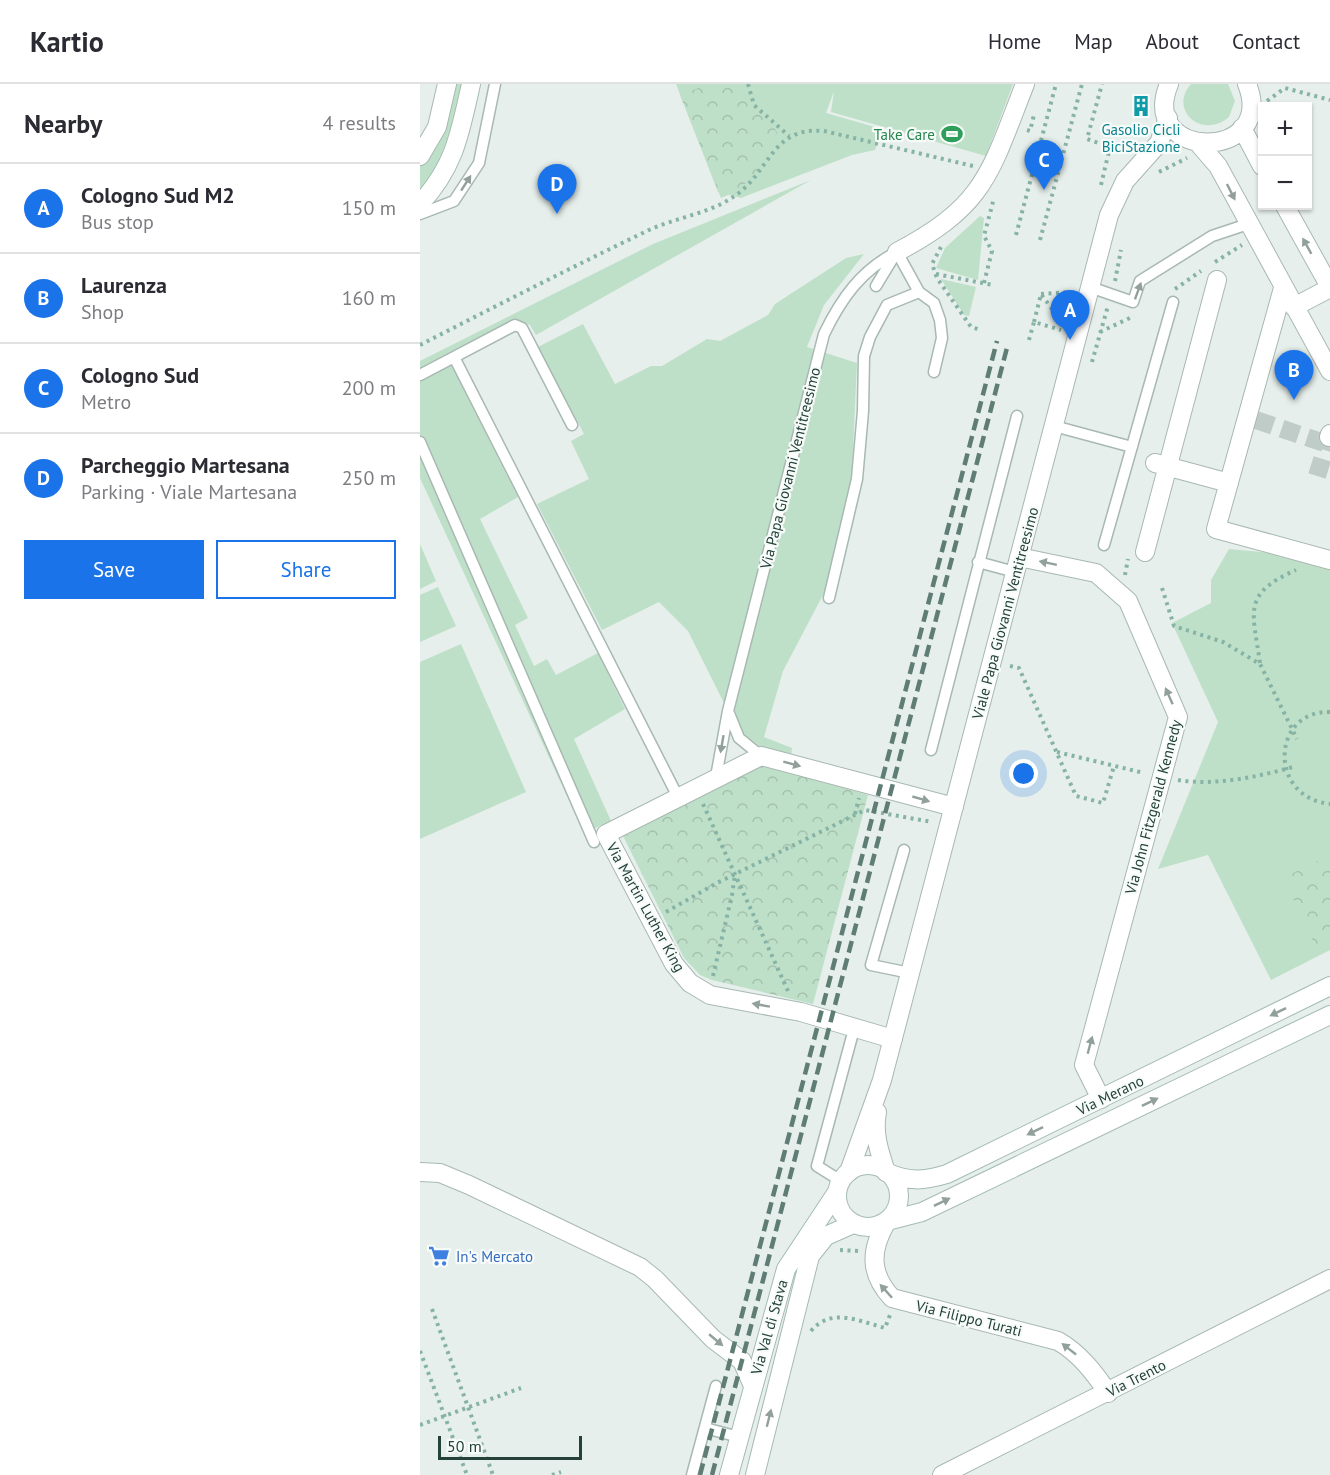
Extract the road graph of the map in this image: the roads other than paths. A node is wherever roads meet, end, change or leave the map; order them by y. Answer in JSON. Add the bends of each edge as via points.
{"nodes":[{"id":1,"x":447,"y":84,"type":"edge"},
{"id":2,"x":471,"y":84,"type":"edge"},
{"id":3,"x":495,"y":84,"type":"edge"},
{"id":4,"x":1025,"y":84,"type":"edge"},
{"id":5,"x":1169,"y":84,"type":"edge"},
{"id":6,"x":1251,"y":87,"type":"edge"},
{"id":7,"x":1168,"y":118,"type":"junction"},
{"id":8,"x":1242,"y":128,"type":"junction"},
{"id":9,"x":1193,"y":142,"type":"junction"},
{"id":10,"x":420,"y":156,"type":"edge"},
{"id":11,"x":1148,"y":156,"type":"junction"},
{"id":12,"x":1258,"y":157,"type":"edge"},
{"id":13,"x":420,"y":204,"type":"edge"},
{"id":14,"x":1287,"y":210,"type":"edge"},
{"id":15,"x":420,"y":214,"type":"edge"},
{"id":16,"x":1251,"y":231,"type":"junction"},
{"id":17,"x":897,"y":252,"type":"junction"},
{"id":18,"x":1217,"y":280,"type":"dead end"},
{"id":19,"x":876,"y":286,"type":"dead end"},
{"id":20,"x":1330,"y":287,"type":"edge"},
{"id":21,"x":1081,"y":288,"type":"junction"},
{"id":22,"x":1283,"y":288,"type":"junction"},
{"id":23,"x":919,"y":292,"type":"junction"},
{"id":24,"x":1172,"y":297,"type":"road end"},
{"id":25,"x":1294,"y":307,"type":"junction"},
{"id":26,"x":454,"y":357,"type":"junction"},
{"id":27,"x":1329,"y":366,"type":"edge"},
{"id":28,"x":934,"y":372,"type":"dead end"},
{"id":29,"x":420,"y":375,"type":"edge"},
{"id":30,"x":1017,"y":416,"type":"dead end"},
{"id":31,"x":572,"y":425,"type":"dead end"},
{"id":32,"x":1054,"y":426,"type":"junction"},
{"id":33,"x":420,"y":442,"type":"edge"},
{"id":34,"x":1132,"y":447,"type":"junction"},
{"id":35,"x":1161,"y":465,"type":"junction"},
{"id":36,"x":1229,"y":483,"type":"junction"},
{"id":37,"x":1104,"y":545,"type":"dead end"},
{"id":38,"x":1145,"y":552,"type":"dead end"},
{"id":39,"x":1330,"y":560,"type":"edge"},
{"id":40,"x":978,"y":562,"type":"junction"},
{"id":41,"x":1017,"y":565,"type":"junction"},
{"id":42,"x":829,"y":598,"type":"dead end"},
{"id":43,"x":728,"y":711,"type":"junction"},
{"id":44,"x":932,"y":750,"type":"dead end"},
{"id":45,"x":761,"y":756,"type":"junction"},
{"id":46,"x":716,"y":777,"type":"junction"},
{"id":47,"x":678,"y":797,"type":"junction"},
{"id":48,"x":954,"y":807,"type":"junction"},
{"id":49,"x":600,"y":838,"type":"junction"},
{"id":50,"x":904,"y":850,"type":"dead end"},
{"id":51,"x":910,"y":973,"type":"junction"},
{"id":52,"x":1330,"y":986,"type":"edge"},
{"id":53,"x":1330,"y":1015,"type":"edge"},
{"id":54,"x":854,"y":1029,"type":"junction"},
{"id":55,"x":893,"y":1039,"type":"junction"},
{"id":56,"x":882,"y":1080,"type":"junction"},
{"id":57,"x":1101,"y":1099,"type":"junction"},
{"id":58,"x":420,"y":1159,"type":"edge"},
{"id":59,"x":420,"y":1172,"type":"edge"},
{"id":60,"x":886,"y":1172,"type":"junction"},
{"id":61,"x":440,"y":1173,"type":"junction"},
{"id":62,"x":842,"y":1181,"type":"junction"},
{"id":63,"x":886,"y":1221,"type":"junction"},
{"id":64,"x":853,"y":1224,"type":"junction"},
{"id":65,"x":1330,"y":1279,"type":"edge"},
{"id":66,"x":717,"y":1386,"type":"dead end"},
{"id":67,"x":753,"y":1386,"type":"junction"},
{"id":68,"x":1108,"y":1393,"type":"junction"},
{"id":69,"x":705,"y":1428,"type":"junction"},
{"id":70,"x":739,"y":1437,"type":"junction"},
{"id":71,"x":692,"y":1475,"type":"edge"},
{"id":72,"x":729,"y":1475,"type":"edge"},
{"id":73,"x":755,"y":1475,"type":"edge"},
{"id":74,"x":942,"y":1475,"type":"edge"}],
"edges":[{"from":1,"to":10,"type":"street","via":[[437,127]]},
{"from":2,"to":13,"type":"street","via":[[457,146],[448,167]]},
{"from":15,"to":3,"type":"lane","one_way":true,"via":[[454,201],[479,163]]},
{"from":4,"to":17,"type":"street","name":"Via Papa Giovanni Ventitreesimo","via":[[991,171],[975,196],[939,228]]},
{"from":5,"to":7,"type":"street","name":"Viale Papa Giovanni Ventitreesimo","via":[[1165,98]]},
{"from":6,"to":8,"type":"street","via":[[1251,107]]},
{"from":7,"to":9,"type":"street","via":[[1176,130]]},
{"from":7,"to":11,"type":"street","name":"Viale Papa Giovanni Ventitreesimo","via":[[1159,143]]},
{"from":8,"to":9,"type":"street","name":"Viale Papa Giovanni Ventitreesimo","via":[[1220,143]]},
{"from":8,"to":12,"type":"street"},
{"from":9,"to":11,"type":"street","name":"Viale Papa Giovanni Ventitreesimo","via":[[1163,146]]},
{"from":9,"to":16,"type":"street","one_way":true,"via":[[1218,166]]},
{"from":11,"to":21,"type":"street","name":"Viale Papa Giovanni Ventitreesimo","via":[[1117,195]]},
{"from":20,"to":14,"type":"street","one_way":true},
{"from":21,"to":16,"type":"lane","one_way":true,"via":[[1133,302],[1140,281],[1212,236]]},
{"from":16,"to":22,"type":"street"},
{"from":17,"to":19,"type":"lane","name":"Via Papa Giovanni Ventitreesimo"},
{"from":17,"to":23,"type":"lane"},
{"from":17,"to":43,"type":"lane","name":"Via Papa Giovanni Ventitreesimo","via":[[855,282],[836,308],[824,334]]},
{"from":18,"to":35,"type":"street"},
{"from":20,"to":25,"type":"street"},
{"from":21,"to":32,"type":"street","name":"Viale Papa Giovanni Ventitreesimo","via":[[1081,323]]},
{"from":22,"to":25,"type":"street"},
{"from":22,"to":36,"type":"street","via":[[1251,419]]},
{"from":23,"to":28,"type":"lane","via":[[934,303],[940,320],[942,338]]},
{"from":23,"to":42,"type":"lane","via":[[887,305],[864,356],[857,479]]},
{"from":24,"to":34,"type":"lane"},
{"from":25,"to":27,"type":"street"},
{"from":26,"to":29,"type":"lane"},
{"from":26,"to":31,"type":"lane","via":[[514,325],[522,328]]},
{"from":26,"to":47,"type":"lane"},
{"from":30,"to":40,"type":"lane"},
{"from":32,"to":34,"type":"lane"},
{"from":32,"to":41,"type":"street","name":"Viale Papa Giovanni Ventitreesimo"},
{"from":33,"to":49,"type":"lane"},
{"from":34,"to":37,"type":"lane"},
{"from":35,"to":36,"type":"street"},
{"from":35,"to":38,"type":"street"},
{"from":36,"to":39,"type":"street","via":[[1216,529]]},
{"from":40,"to":41,"type":"lane"},
{"from":40,"to":44,"type":"lane"},
{"from":41,"to":48,"type":"street","name":"Viale Papa Giovanni Ventitreesimo"},
{"from":57,"to":41,"type":"street","name":"Via John Fitzgerald Kennedy","one_way":true,"via":[[1084,1065],[1178,717],[1128,601],[1096,573]]},
{"from":43,"to":45,"type":"lane","via":[[739,738]]},
{"from":43,"to":46,"type":"lane","name":"Via Papa Giovanni Ventitreesimo","one_way":true},
{"from":45,"to":46,"type":"street"},
{"from":45,"to":48,"type":"street","one_way":true},
{"from":46,"to":47,"type":"street"},
{"from":47,"to":49,"type":"street"},
{"from":48,"to":51,"type":"street","name":"Viale Papa Giovanni Ventitreesimo"},
{"from":54,"to":49,"type":"street","name":"Via Martin Luther King","one_way":true,"via":[[801,1012],[710,995],[683,976]]},
{"from":50,"to":51,"type":"lane","via":[[871,965]]},
{"from":51,"to":55,"type":"street","name":"Viale Papa Giovanni Ventitreesimo"},
{"from":52,"to":57,"type":"street","name":"Via Merano","one_way":true},
{"from":63,"to":53,"type":"street","name":"Via Merano","one_way":true,"via":[[922,1212]]},
{"from":54,"to":55,"type":"street","name":"Via Martin Luther King"},
{"from":54,"to":62,"type":"lane","via":[[817,1166]]},
{"from":55,"to":56,"type":"street","name":"Viale Papa Giovanni Ventitreesimo"},
{"from":56,"to":60,"type":"street","name":"Viale Papa Giovanni Ventitreesimo","via":[[874,1126]]},
{"from":56,"to":62,"type":"street","name":"Viale Papa Giovanni Ventitreesimo"},
{"from":57,"to":60,"type":"street","name":"Via Merano","one_way":true,"via":[[946,1174],[910,1180]]},
{"from":58,"to":61,"type":"street"},
{"from":59,"to":61,"type":"street"},
{"from":60,"to":62,"type":"street","via":[[869,1166]]},
{"from":60,"to":63,"type":"street","via":[[895,1182],[898,1203]]},
{"from":61,"to":67,"type":"street","one_way":true,"via":[[630,1262],[655,1279],[714,1339],[742,1361]]},
{"from":62,"to":64,"type":"street","via":[[839,1207]]},
{"from":62,"to":67,"type":"street","name":"Via Val di Stava","via":[[786,1269]]},
{"from":63,"to":64,"type":"street","via":[[874,1227]]},
{"from":68,"to":63,"type":"street","name":"Via Filippo Turati","one_way":true,"via":[[1092,1370],[1058,1341],[895,1299],[880,1285],[875,1268],[874,1253]]},
{"from":73,"to":64,"type":"street","name":"Via Val di Stava","one_way":true,"via":[[810,1256],[826,1236]]},
{"from":65,"to":68,"type":"street","name":"Via Trento"},
{"from":66,"to":69,"type":"lane"},
{"from":67,"to":70,"type":"street","name":"Via Val di Stava"},
{"from":68,"to":74,"type":"street","name":"Via Trento"},
{"from":69,"to":70,"type":"lane"},
{"from":69,"to":71,"type":"lane"},
{"from":70,"to":72,"type":"street","name":"Via Val di Stava"}]}
